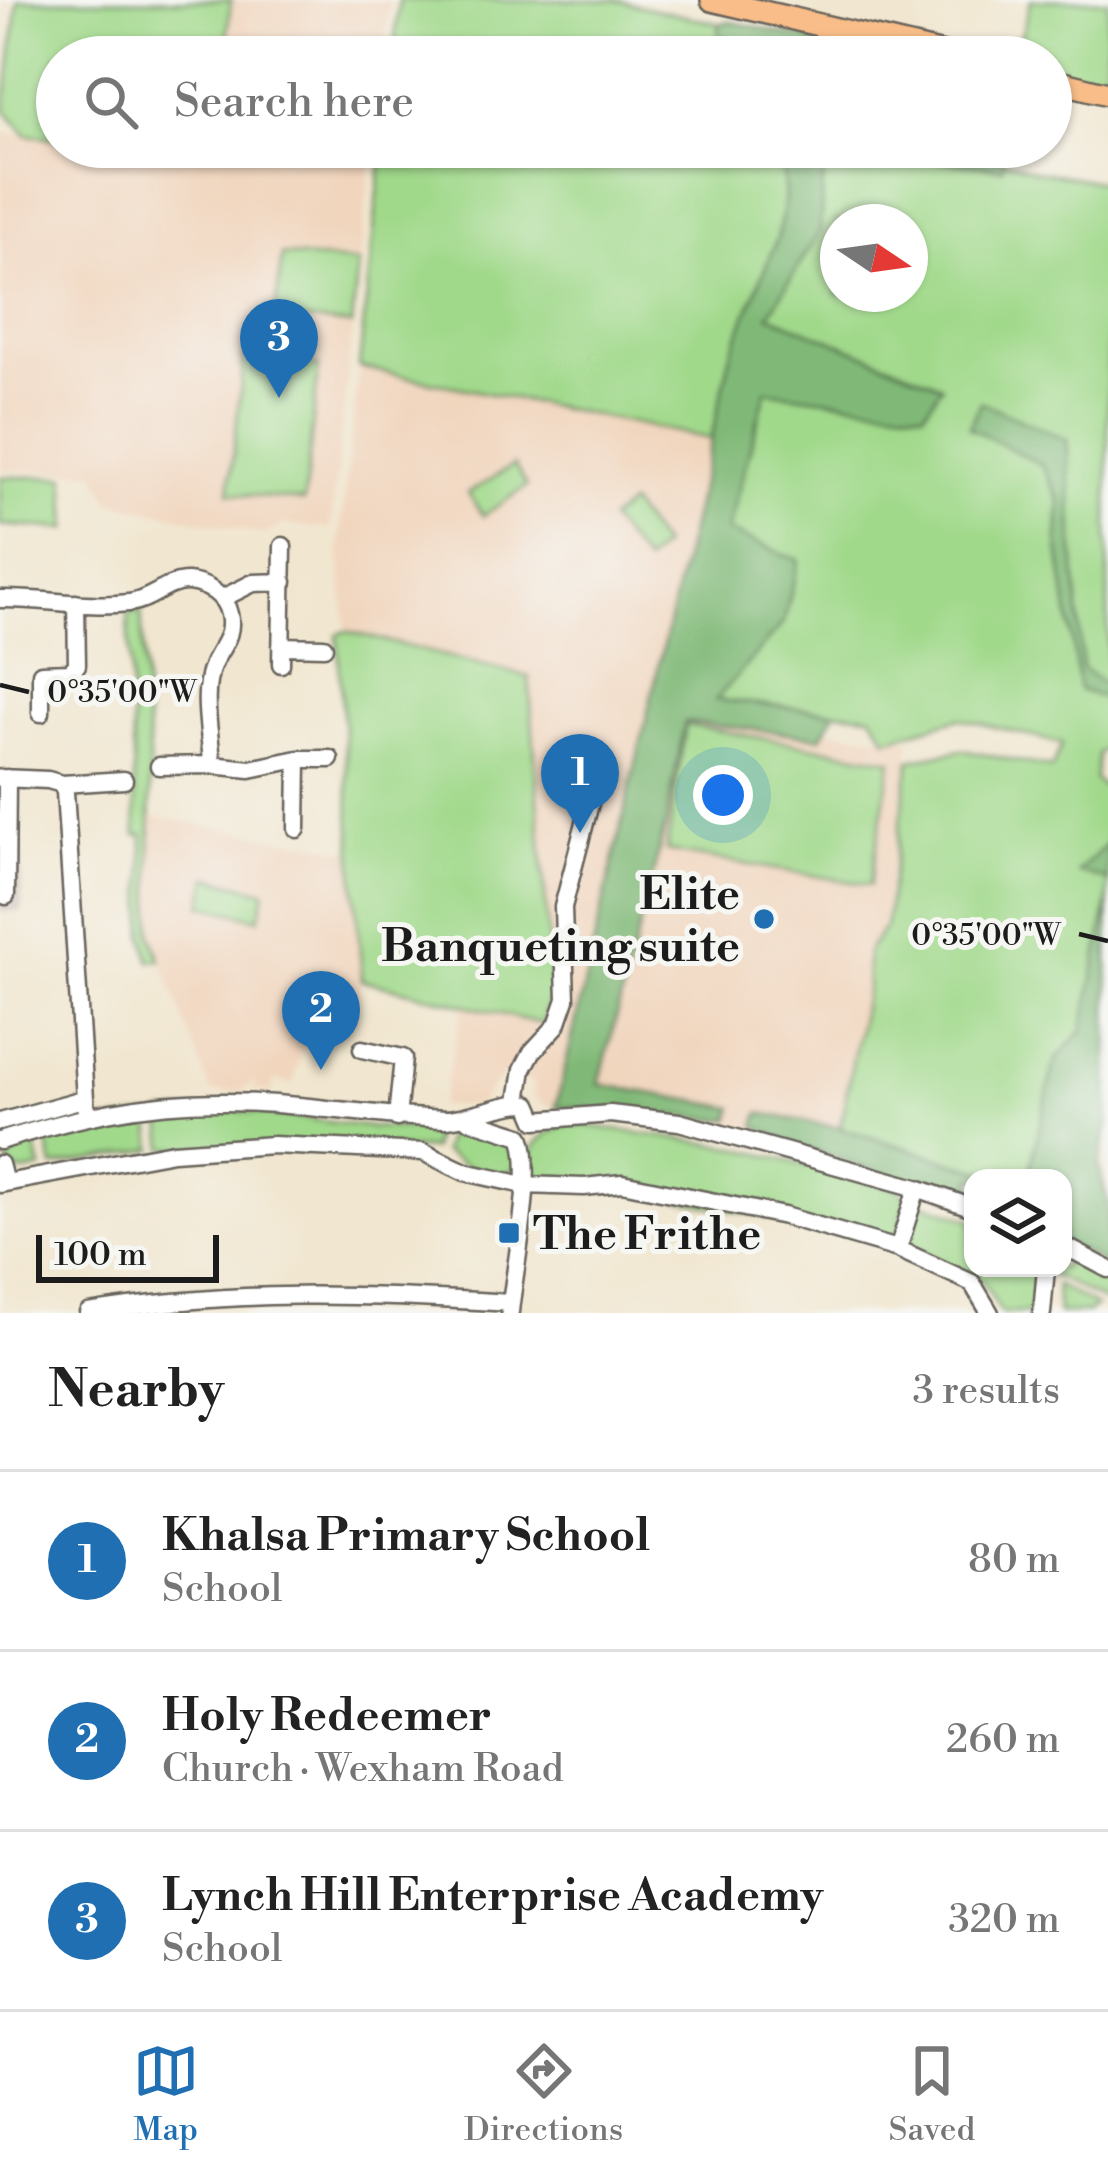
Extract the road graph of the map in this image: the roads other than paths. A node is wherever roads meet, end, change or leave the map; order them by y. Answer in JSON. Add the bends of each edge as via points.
{"nodes":[{"id":1,"x":712,"y":0,"type":"edge"},
{"id":2,"x":866,"y":36,"type":"edge"},
{"id":3,"x":1072,"y":85,"type":"edge"},
{"id":4,"x":1108,"y":94,"type":"edge"},
{"id":5,"x":283,"y":547,"type":"dead end"},
{"id":6,"x":284,"y":582,"type":"junction"},
{"id":7,"x":0,"y":598,"type":"edge"},
{"id":8,"x":223,"y":598,"type":"junction"},
{"id":9,"x":76,"y":603,"type":"junction"},
{"id":10,"x":324,"y":647,"type":"dead end"},
{"id":11,"x":41,"y":713,"type":"dead end"},
{"id":12,"x":298,"y":759,"type":"junction"},
{"id":13,"x":330,"y":759,"type":"dead end"},
{"id":14,"x":212,"y":765,"type":"junction"},
{"id":15,"x":159,"y":766,"type":"dead end"},
{"id":16,"x":3,"y":778,"type":"edge"},
{"id":17,"x":124,"y":781,"type":"dead end"},
{"id":18,"x":62,"y":784,"type":"junction"},
{"id":19,"x":593,"y":792,"type":"dead end"},
{"id":20,"x":297,"y":829,"type":"dead end"},
{"id":21,"x":6,"y":896,"type":"dead end"},
{"id":22,"x":362,"y":1048,"type":"dead end"},
{"id":23,"x":510,"y":1105,"type":"junction"},
{"id":24,"x":84,"y":1107,"type":"junction"},
{"id":25,"x":398,"y":1118,"type":"junction"},
{"id":26,"x":466,"y":1118,"type":"junction"},
{"id":27,"x":536,"y":1120,"type":"junction"},
{"id":28,"x":0,"y":1122,"type":"edge"},
{"id":29,"x":513,"y":1134,"type":"junction"},
{"id":30,"x":0,"y":1141,"type":"edge"},
{"id":31,"x":0,"y":1164,"type":"edge"},
{"id":32,"x":2,"y":1184,"type":"edge"},
{"id":33,"x":524,"y":1185,"type":"junction"},
{"id":34,"x":917,"y":1188,"type":"junction"},
{"id":35,"x":964,"y":1205,"type":"edge"},
{"id":36,"x":898,"y":1249,"type":"junction"},
{"id":37,"x":1072,"y":1250,"type":"edge"},
{"id":38,"x":1108,"y":1269,"type":"edge"},
{"id":39,"x":1045,"y":1277,"type":"edge"},
{"id":40,"x":511,"y":1308,"type":"edge"},
{"id":41,"x":88,"y":1313,"type":"edge"},
{"id":42,"x":990,"y":1313,"type":"edge"},
{"id":43,"x":1042,"y":1313,"type":"edge"}],
"edges":[{"from":1,"to":2,"type":"main road"},
{"from":3,"to":4,"type":"main road"},
{"from":5,"to":6,"type":"street"},
{"from":6,"to":8,"type":"street","via":[[253,583]]},
{"from":6,"to":10,"type":"street","via":[[281,655]]},
{"from":7,"to":9,"type":"street"},
{"from":8,"to":9,"type":"street","via":[[182,581],[137,603]]},
{"from":8,"to":14,"type":"street","via":[[227,644],[208,686]]},
{"from":9,"to":11,"type":"street","via":[[77,665],[41,673]]},
{"from":12,"to":13,"type":"street"},
{"from":12,"to":14,"type":"street","via":[[250,770]]},
{"from":12,"to":20,"type":"street"},
{"from":14,"to":15,"type":"street"},
{"from":16,"to":18,"type":"street"},
{"from":16,"to":21,"type":"street"},
{"from":17,"to":18,"type":"street"},
{"from":18,"to":24,"type":"street"},
{"from":19,"to":23,"type":"street","via":[[563,907],[566,999]]},
{"from":22,"to":25,"type":"street","via":[[405,1050]]},
{"from":23,"to":26,"type":"street"},
{"from":23,"to":27,"type":"street","via":[[533,1109]]},
{"from":23,"to":29,"type":"street","via":[[500,1120]]},
{"from":24,"to":25,"type":"street","via":[[226,1102]]},
{"from":24,"to":28,"type":"street"},
{"from":24,"to":30,"type":"street"},
{"from":25,"to":26,"type":"street"},
{"from":26,"to":29,"type":"street"},
{"from":27,"to":29,"type":"street","via":[[531,1131]]},
{"from":27,"to":34,"type":"street","via":[[610,1114],[679,1122]]},
{"from":29,"to":33,"type":"street","via":[[524,1145]]},
{"from":31,"to":32,"type":"street"},
{"from":32,"to":33,"type":"street","via":[[173,1152],[273,1145],[423,1152]]},
{"from":33,"to":36,"type":"street","via":[[622,1183]]},
{"from":33,"to":40,"type":"street"},
{"from":34,"to":35,"type":"street"},
{"from":34,"to":36,"type":"street"},
{"from":36,"to":42,"type":"street","via":[[972,1283]]},
{"from":37,"to":38,"type":"street"},
{"from":39,"to":43,"type":"street"},
{"from":40,"to":41,"type":"street","via":[[346,1293],[235,1295]]}]}
